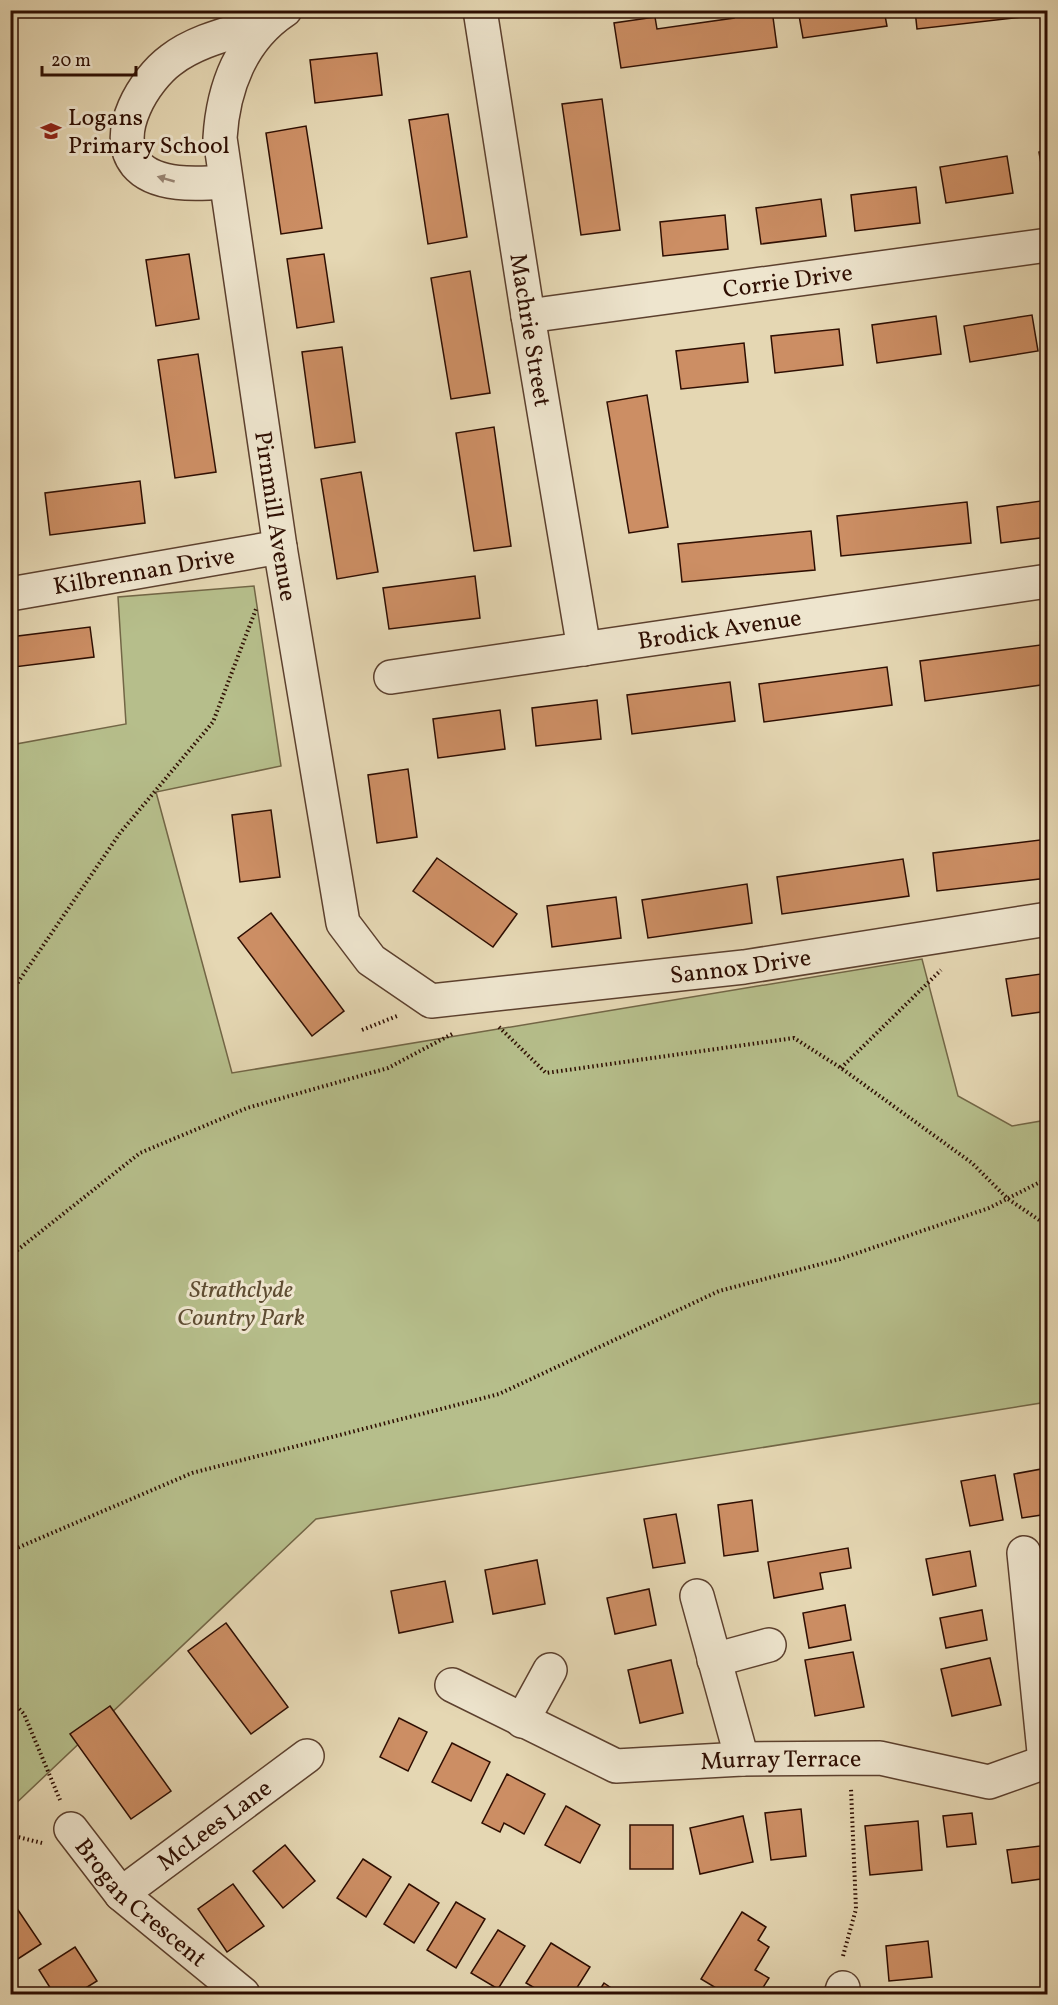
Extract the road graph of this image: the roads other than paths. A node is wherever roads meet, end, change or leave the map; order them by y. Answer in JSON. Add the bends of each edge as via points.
{"nodes":[{"id":1,"x":480,"y":10,"type":"edge"},
{"id":2,"x":277,"y":16,"type":"edge"},
{"id":3,"x":224,"y":182,"type":"junction"},
{"id":4,"x":1047,"y":245,"type":"edge"},
{"id":5,"x":528,"y":316,"type":"junction"},
{"id":6,"x":280,"y":547,"type":"junction"},
{"id":7,"x":1047,"y":580,"type":"edge"},
{"id":8,"x":10,"y":594,"type":"edge"},
{"id":9,"x":584,"y":649,"type":"junction"},
{"id":10,"x":391,"y":677,"type":"dead end"},
{"id":11,"x":1047,"y":919,"type":"edge"},
{"id":12,"x":431,"y":1001,"type":"joint"},
{"id":13,"x":1024,"y":1553,"type":"dead end"},
{"id":14,"x":697,"y":1596,"type":"dead end"},
{"id":15,"x":769,"y":1645,"type":"dead end"},
{"id":16,"x":714,"y":1660,"type":"junction"},
{"id":17,"x":550,"y":1670,"type":"dead end"},
{"id":18,"x":452,"y":1685,"type":"dead end"},
{"id":19,"x":522,"y":1721,"type":"junction"},
{"id":20,"x":307,"y":1756,"type":"dead end"},
{"id":21,"x":742,"y":1759,"type":"junction"},
{"id":22,"x":1046,"y":1764,"type":"edge"},
{"id":23,"x":71,"y":1829,"type":"road end"},
{"id":24,"x":121,"y":1894,"type":"junction"},
{"id":25,"x":243,"y":1995,"type":"edge"}],
"edges":[{"from":1,"to":5,"type":"street","name":"Machrie Street"},
{"from":2,"to":3,"type":"street","name":"Pirnmill Avenue","via":[[246,50],[229,80],[220,138]]},
{"from":3,"to":2,"type":"street","one_way":true,"via":[[176,182],[152,175],[136,164],[129,149],[131,116],[152,77],[171,60],[193,46]]},
{"from":3,"to":6,"type":"street","name":"Pirnmill Avenue"},
{"from":4,"to":5,"type":"street","name":"Corrie Drive"},
{"from":5,"to":9,"type":"street","name":"Machrie Street"},
{"from":6,"to":8,"type":"street","name":"Kilbrennan Drive"},
{"from":6,"to":12,"type":"street","name":"Pirnmill Avenue","via":[[344,922],[371,960]]},
{"from":7,"to":9,"type":"street","name":"Brodick Avenue"},
{"from":9,"to":10,"type":"street","name":"Brodick Avenue"},
{"from":11,"to":12,"type":"street","name":"Sannox Drive","via":[[744,967]]},
{"from":13,"to":22,"type":"street"},
{"from":14,"to":16,"type":"street"},
{"from":15,"to":16,"type":"street"},
{"from":16,"to":21,"type":"street"},
{"from":17,"to":19,"type":"street"},
{"from":18,"to":19,"type":"street","name":"Murray Terrace"},
{"from":19,"to":21,"type":"street","name":"Murray Terrace","via":[[616,1766]]},
{"from":20,"to":24,"type":"street","name":"McLees Lane"},
{"from":21,"to":22,"type":"street","name":"Murray Terrace","via":[[880,1758],[989,1782]]},
{"from":23,"to":24,"type":"street","name":"Brogan Crescent"},
{"from":24,"to":25,"type":"street","name":"Brogan Crescent"}]}
